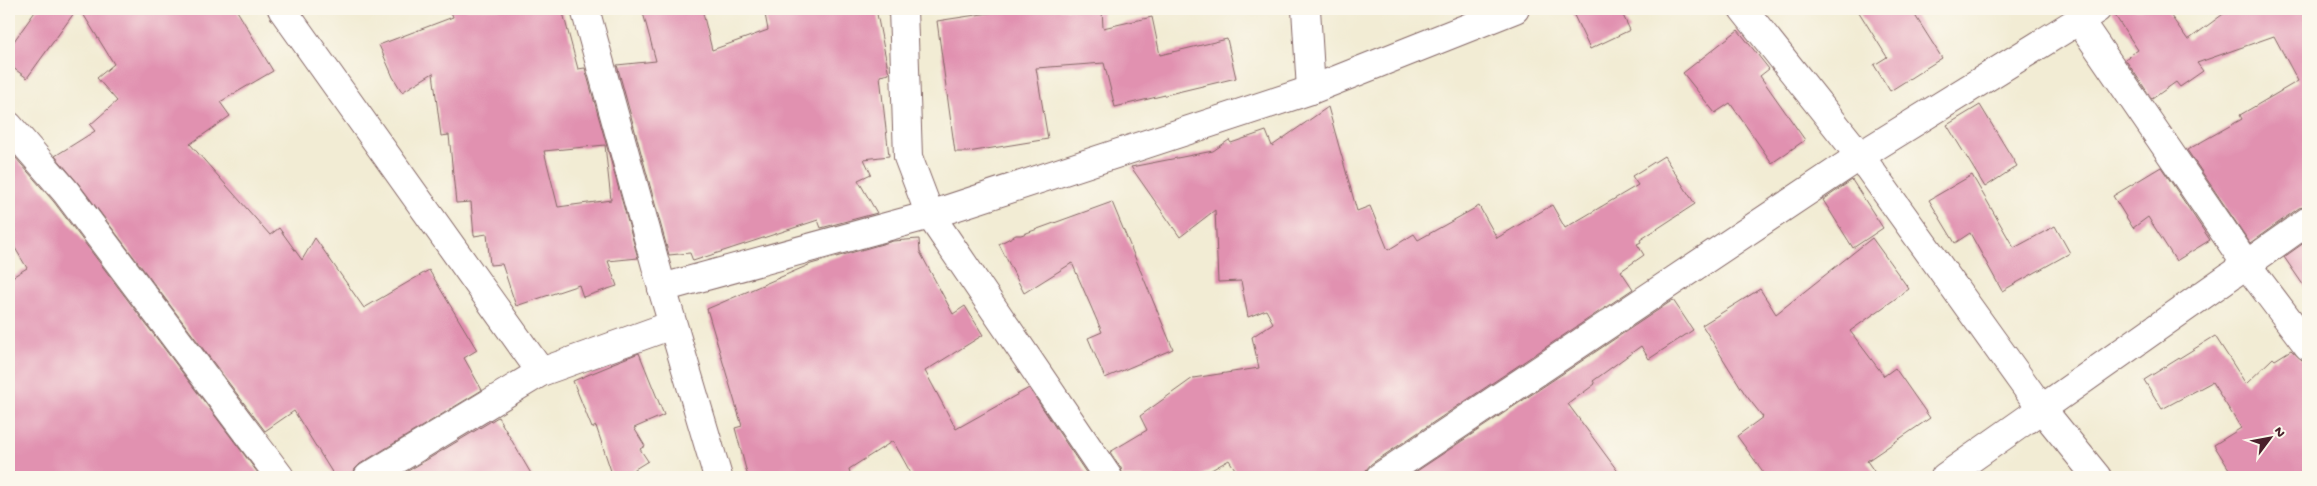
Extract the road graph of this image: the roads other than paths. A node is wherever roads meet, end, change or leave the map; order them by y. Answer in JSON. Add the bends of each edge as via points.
{"nodes":[{"id":1,"x":282,"y":9,"type":"edge"},
{"id":2,"x":585,"y":9,"type":"edge"},
{"id":3,"x":903,"y":9,"type":"edge"},
{"id":4,"x":1306,"y":9,"type":"edge"},
{"id":5,"x":1515,"y":9,"type":"edge"},
{"id":6,"x":1743,"y":9,"type":"edge"},
{"id":7,"x":2088,"y":15,"type":"edge"},
{"id":8,"x":1311,"y":90,"type":"junction"},
{"id":9,"x":9,"y":126,"type":"edge"},
{"id":10,"x":1860,"y":156,"type":"junction"},
{"id":11,"x":930,"y":215,"type":"junction"},
{"id":12,"x":2308,"y":221,"type":"edge"},
{"id":13,"x":2246,"y":264,"type":"junction"},
{"id":14,"x":662,"y":288,"type":"junction"},
{"id":15,"x":672,"y":324,"type":"junction"},
{"id":16,"x":2308,"y":346,"type":"edge"},
{"id":17,"x":541,"y":372,"type":"junction"},
{"id":18,"x":2041,"y":408,"type":"junction"},
{"id":19,"x":280,"y":477,"type":"edge"},
{"id":20,"x":368,"y":477,"type":"edge"},
{"id":21,"x":718,"y":477,"type":"edge"},
{"id":22,"x":1108,"y":477,"type":"edge"},
{"id":23,"x":1380,"y":477,"type":"edge"},
{"id":24,"x":1945,"y":477,"type":"edge"},
{"id":25,"x":2097,"y":477,"type":"edge"}],
"edges":[{"from":1,"to":17,"type":"street"},
{"from":2,"to":14,"type":"street"},
{"from":3,"to":11,"type":"street","via":[[908,157]]},
{"from":4,"to":8,"type":"street"},
{"from":5,"to":8,"type":"street"},
{"from":6,"to":10,"type":"street"},
{"from":7,"to":10,"type":"street"},
{"from":7,"to":13,"type":"street"},
{"from":8,"to":11,"type":"street"},
{"from":9,"to":19,"type":"street","via":[[66,192]]},
{"from":10,"to":18,"type":"street"},
{"from":10,"to":23,"type":"street"},
{"from":11,"to":14,"type":"street"},
{"from":11,"to":22,"type":"street"},
{"from":12,"to":13,"type":"street"},
{"from":13,"to":16,"type":"street"},
{"from":13,"to":18,"type":"street"},
{"from":14,"to":15,"type":"street"},
{"from":15,"to":17,"type":"street"},
{"from":15,"to":21,"type":"street"},
{"from":17,"to":20,"type":"street"},
{"from":18,"to":24,"type":"street"},
{"from":18,"to":25,"type":"street"}]}
